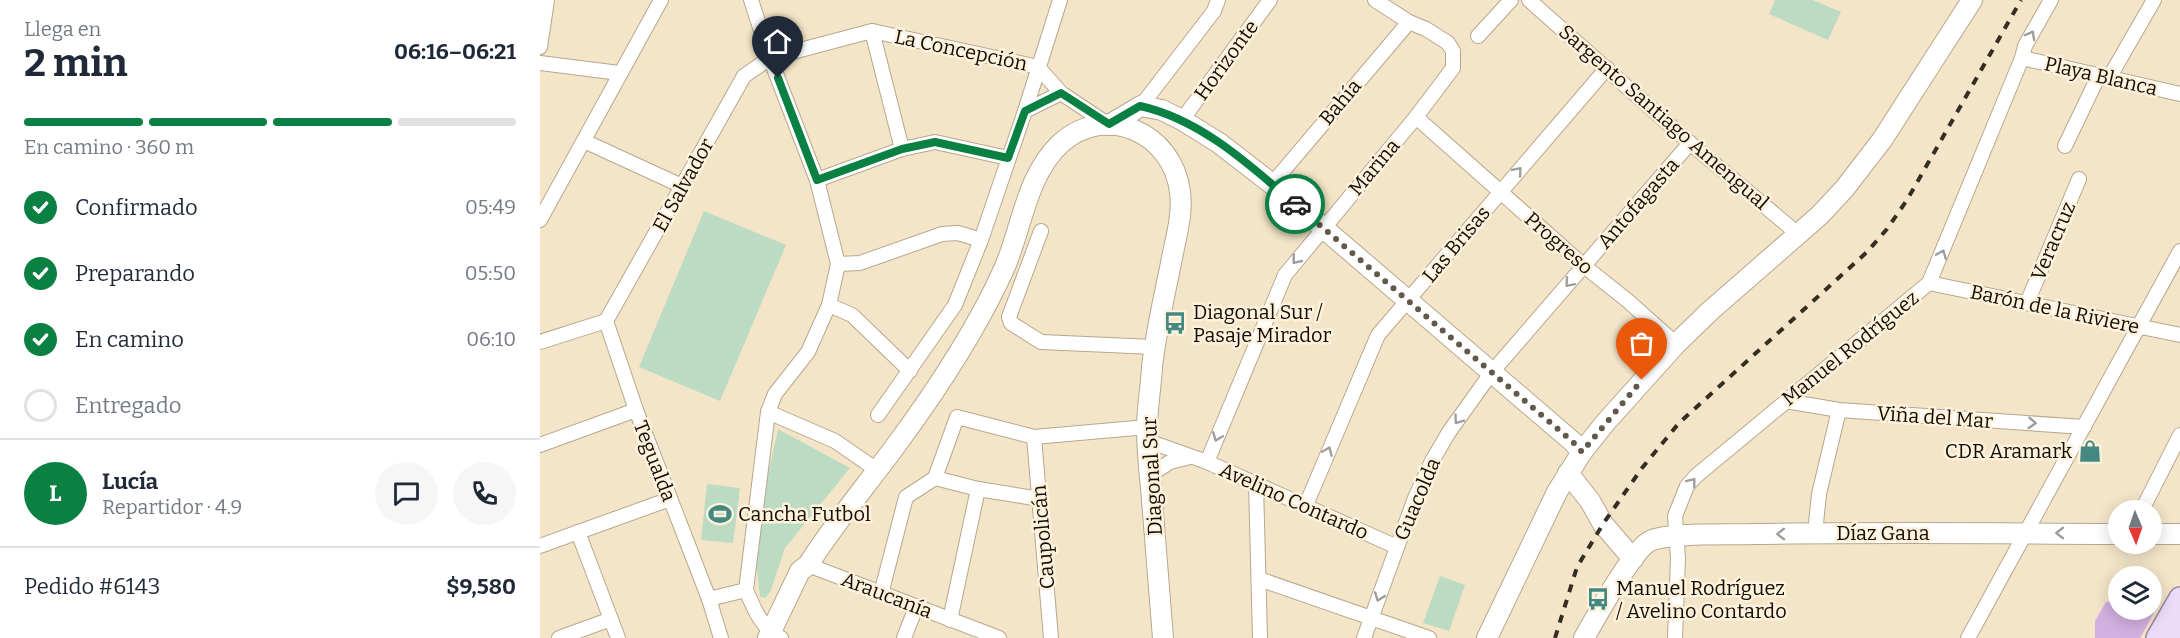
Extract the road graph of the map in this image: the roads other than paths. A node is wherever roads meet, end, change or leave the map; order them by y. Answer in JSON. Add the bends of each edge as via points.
{"nodes":[{"id":1,"x":547,"y":0,"type":"edge"},
{"id":2,"x":661,"y":0,"type":"edge"},
{"id":3,"x":751,"y":0,"type":"edge"},
{"id":4,"x":1060,"y":0,"type":"edge"},
{"id":5,"x":1218,"y":0,"type":"edge"},
{"id":6,"x":1270,"y":0,"type":"edge"},
{"id":7,"x":1376,"y":0,"type":"edge"},
{"id":8,"x":1511,"y":0,"type":"edge"},
{"id":9,"x":1529,"y":0,"type":"edge"},
{"id":10,"x":1972,"y":0,"type":"edge"},
{"id":11,"x":2051,"y":0,"type":"edge"},
{"id":12,"x":2154,"y":0,"type":"edge"},
{"id":13,"x":1408,"y":22,"type":"junction"},
{"id":14,"x":872,"y":31,"type":"junction"},
{"id":15,"x":1478,"y":36,"type":"dead end"},
{"id":16,"x":540,"y":47,"type":"edge"},
{"id":17,"x":770,"y":58,"type":"junction"},
{"id":18,"x":2022,"y":58,"type":"junction"},
{"id":19,"x":540,"y":63,"type":"edge"},
{"id":20,"x":1038,"y":67,"type":"junction"},
{"id":21,"x":1606,"y":68,"type":"junction"},
{"id":22,"x":619,"y":73,"type":"junction"},
{"id":23,"x":2104,"y":77,"type":"junction"},
{"id":24,"x":1061,"y":93,"type":"junction"},
{"id":25,"x":2180,"y":94,"type":"edge"},
{"id":26,"x":1140,"y":106,"type":"junction"},
{"id":27,"x":1025,"y":111,"type":"junction"},
{"id":28,"x":1416,"y":117,"type":"junction"},
{"id":29,"x":1182,"y":120,"type":"junction"},
{"id":30,"x":1109,"y":124,"type":"junction"},
{"id":31,"x":584,"y":141,"type":"junction"},
{"id":32,"x":1690,"y":143,"type":"junction"},
{"id":33,"x":2065,"y":146,"type":"dead end"},
{"id":34,"x":902,"y":149,"type":"junction"},
{"id":35,"x":1008,"y":158,"type":"junction"},
{"id":36,"x":2079,"y":179,"type":"dead end"},
{"id":37,"x":817,"y":180,"type":"junction"},
{"id":38,"x":1272,"y":184,"type":"junction"},
{"id":39,"x":682,"y":186,"type":"junction"},
{"id":40,"x":1500,"y":192,"type":"junction"},
{"id":41,"x":541,"y":216,"type":"edge"},
{"id":42,"x":1323,"y":227,"type":"junction"},
{"id":43,"x":1041,"y":231,"type":"dead end"},
{"id":44,"x":1798,"y":234,"type":"junction"},
{"id":45,"x":981,"y":240,"type":"junction"},
{"id":46,"x":2180,"y":251,"type":"edge"},
{"id":47,"x":838,"y":264,"type":"junction"},
{"id":48,"x":1584,"y":266,"type":"junction"},
{"id":49,"x":1929,"y":283,"type":"junction"},
{"id":50,"x":1408,"y":300,"type":"junction"},
{"id":51,"x":2027,"y":303,"type":"junction"},
{"id":52,"x":829,"y":305,"type":"junction"},
{"id":53,"x":606,"y":321,"type":"junction"},
{"id":54,"x":2139,"y":326,"type":"junction"},
{"id":55,"x":2180,"y":335,"type":"edge"},
{"id":56,"x":540,"y":342,"type":"edge"},
{"id":57,"x":1676,"y":344,"type":"junction"},
{"id":58,"x":1154,"y":347,"type":"junction"},
{"id":59,"x":910,"y":371,"type":"junction"},
{"id":60,"x":1492,"y":372,"type":"junction"},
{"id":61,"x":1786,"y":401,"type":"junction"},
{"id":62,"x":1839,"y":410,"type":"junction"},
{"id":63,"x":636,"y":411,"type":"junction"},
{"id":64,"x":768,"y":412,"type":"junction"},
{"id":65,"x":878,"y":415,"type":"dead end"},
{"id":66,"x":2084,"y":427,"type":"junction"},
{"id":67,"x":1147,"y":434,"type":"junction"},
{"id":68,"x":2180,"y":435,"type":"edge"},
{"id":69,"x":1034,"y":437,"type":"junction"},
{"id":70,"x":540,"y":445,"type":"edge"},
{"id":71,"x":1582,"y":452,"type":"junction"},
{"id":72,"x":1191,"y":457,"type":"junction"},
{"id":73,"x":1207,"y":462,"type":"junction"},
{"id":74,"x":877,"y":470,"type":"junction"},
{"id":75,"x":1568,"y":473,"type":"junction"},
{"id":76,"x":1150,"y":475,"type":"junction"},
{"id":77,"x":935,"y":478,"type":"junction"},
{"id":78,"x":1256,"y":484,"type":"junction"},
{"id":79,"x":978,"y":489,"type":"junction"},
{"id":80,"x":670,"y":499,"type":"junction"},
{"id":81,"x":1040,"y":499,"type":"junction"},
{"id":82,"x":2147,"y":500,"type":"edge"},
{"id":83,"x":1306,"y":505,"type":"junction"},
{"id":84,"x":578,"y":532,"type":"junction"},
{"id":85,"x":1815,"y":533,"type":"junction"},
{"id":86,"x":2026,"y":533,"type":"junction"},
{"id":87,"x":2108,"y":534,"type":"edge"},
{"id":88,"x":2162,"y":534,"type":"edge"},
{"id":89,"x":2180,"y":534,"type":"edge"},
{"id":90,"x":1675,"y":536,"type":"junction"},
{"id":91,"x":540,"y":546,"type":"edge"},
{"id":92,"x":1397,"y":547,"type":"junction"},
{"id":93,"x":1634,"y":559,"type":"junction"},
{"id":94,"x":808,"y":565,"type":"junction"},
{"id":95,"x":1259,"y":579,"type":"junction"},
{"id":96,"x":746,"y":590,"type":"junction"},
{"id":97,"x":881,"y":594,"type":"junction"},
{"id":98,"x":709,"y":598,"type":"junction"},
{"id":99,"x":2180,"y":598,"type":"edge"},
{"id":100,"x":916,"y":607,"type":"junction"},
{"id":101,"x":1372,"y":618,"type":"junction"},
{"id":102,"x":611,"y":619,"type":"junction"},
{"id":103,"x":950,"y":620,"type":"junction"},
{"id":104,"x":2180,"y":629,"type":"edge"},
{"id":105,"x":776,"y":637,"type":"edge"},
{"id":106,"x":559,"y":638,"type":"edge"},
{"id":107,"x":618,"y":638,"type":"edge"},
{"id":108,"x":721,"y":638,"type":"edge"},
{"id":109,"x":904,"y":638,"type":"edge"},
{"id":110,"x":999,"y":638,"type":"edge"},
{"id":111,"x":1052,"y":638,"type":"edge"},
{"id":112,"x":1163,"y":638,"type":"edge"},
{"id":113,"x":1260,"y":638,"type":"edge"},
{"id":114,"x":1364,"y":638,"type":"edge"},
{"id":115,"x":1429,"y":638,"type":"edge"},
{"id":116,"x":1487,"y":638,"type":"edge"},
{"id":117,"x":1584,"y":638,"type":"edge"},
{"id":118,"x":1675,"y":638,"type":"edge"},
{"id":119,"x":1968,"y":638,"type":"edge"},
{"id":120,"x":2157,"y":638,"type":"edge"},
{"id":121,"x":2175,"y":638,"type":"edge"}],
"edges":[{"from":1,"to":16,"type":"street"},
{"from":2,"to":22,"type":"street"},
{"from":3,"to":17,"type":"street"},
{"from":4,"to":20,"type":"street"},
{"from":5,"to":26,"type":"street","name":"Horizonte","via":[[1214,11]]},
{"from":6,"to":29,"type":"street","name":"Horizonte"},
{"from":7,"to":13,"type":"street"},
{"from":8,"to":15,"type":"street"},
{"from":9,"to":21,"type":"street","name":"Sargento Santiago Amengual"},
{"from":10,"to":44,"type":"main road","via":[[1869,158],[1839,195]]},
{"from":18,"to":11,"type":"street","name":"Manuel Rodríguez","one_way":true},
{"from":12,"to":23,"type":"street"},
{"from":13,"to":28,"type":"street","name":"Marina","via":[[1448,43],[1453,51],[1453,68]]},
{"from":13,"to":38,"type":"street","name":"Bahía"},
{"from":14,"to":17,"type":"street","name":"La Concepción"},
{"from":14,"to":20,"type":"street","name":"La Concepción"},
{"from":14,"to":34,"type":"street"},
{"from":17,"to":37,"type":"street"},
{"from":17,"to":39,"type":"street","name":"El Salvador","via":[[744,76]]},
{"from":18,"to":23,"type":"street","name":"Playa Blanca"},
{"from":49,"to":18,"type":"street","name":"Manuel Rodríguez","one_way":true},
{"from":19,"to":22,"type":"street"},
{"from":20,"to":24,"type":"street","name":"La Concepción"},
{"from":20,"to":27,"type":"street"},
{"from":21,"to":32,"type":"street","name":"Sargento Santiago Amengual"},
{"from":40,"to":21,"type":"street","name":"Las Brisas","one_way":true},
{"from":22,"to":31,"type":"street"},
{"from":23,"to":25,"type":"street","name":"Playa Blanca"},
{"from":23,"to":33,"type":"street"},
{"from":24,"to":27,"type":"street"},
{"from":24,"to":30,"type":"street","name":"La Concepción"},
{"from":26,"to":29,"type":"main road","via":[[1162,110]]},
{"from":26,"to":30,"type":"main road"},
{"from":27,"to":35,"type":"street"},
{"from":28,"to":40,"type":"street","name":"Progreso"},
{"from":28,"to":42,"type":"street","name":"Marina"},
{"from":29,"to":38,"type":"main road"},
{"from":30,"to":58,"type":"main road","name":"Diagonal Sur","via":[[1142,133],[1163,151],[1180,192]]},
{"from":30,"to":74,"type":"main road","via":[[1075,133],[1047,158],[1035,179],[1008,259],[987,303],[933,392]]},
{"from":31,"to":39,"type":"street"},
{"from":31,"to":41,"type":"street"},
{"from":32,"to":44,"type":"street","name":"Sargento Santiago Amengual"},
{"from":32,"to":48,"type":"street","name":"Antofagasta"},
{"from":34,"to":35,"type":"street","via":[[935,142]]},
{"from":34,"to":37,"type":"street"},
{"from":35,"to":45,"type":"street"},
{"from":36,"to":51,"type":"street","name":"Veracruz"},
{"from":37,"to":47,"type":"street"},
{"from":38,"to":42,"type":"main road"},
{"from":39,"to":53,"type":"street","name":"El Salvador"},
{"from":40,"to":48,"type":"street","name":"Progreso"},
{"from":40,"to":50,"type":"street","name":"Las Brisas"},
{"from":42,"to":50,"type":"main road"},
{"from":42,"to":73,"type":"street","name":"Marina","one_way":true,"via":[[1280,285]]},
{"from":43,"to":58,"type":"street","via":[[1009,317],[1011,323],[1041,342]]},
{"from":44,"to":57,"type":"main road"},
{"from":45,"to":47,"type":"street","via":[[957,233],[942,234],[860,263]]},
{"from":45,"to":59,"type":"street","via":[[956,305]]},
{"from":46,"to":54,"type":"street"},
{"from":47,"to":52,"type":"street"},
{"from":48,"to":57,"type":"street","name":"Progreso"},
{"from":48,"to":60,"type":"street","name":"Antofagasta","one_way":true},
{"from":49,"to":51,"type":"street","name":"Barón de la Riviere"},
{"from":49,"to":61,"type":"street","name":"Manuel Rodríguez"},
{"from":50,"to":60,"type":"main road"},
{"from":83,"to":50,"type":"street","name":"Las Brisas","one_way":true,"via":[[1378,336]]},
{"from":51,"to":54,"type":"street","name":"Barón de la Riviere"},
{"from":52,"to":59,"type":"street","via":[[852,315]]},
{"from":52,"to":64,"type":"street","via":[[808,352],[775,394]]},
{"from":53,"to":56,"type":"street"},
{"from":53,"to":63,"type":"street","name":"Tegualda"},
{"from":54,"to":55,"type":"street","name":"Barón de la Riviere"},
{"from":54,"to":66,"type":"street"},
{"from":57,"to":71,"type":"main road"},
{"from":58,"to":67,"type":"main road","name":"Diagonal Sur"},
{"from":59,"to":65,"type":"street"},
{"from":60,"to":71,"type":"main road"},
{"from":60,"to":92,"type":"street","name":"Guacolda","one_way":true,"via":[[1432,461]]},
{"from":61,"to":62,"type":"street","name":"Viña del Mar"},
{"from":90,"to":61,"type":"street","name":"Manuel Rodríguez","one_way":true,"via":[[1675,516],[1687,486]]},
{"from":62,"to":66,"type":"street","name":"Viña del Mar","one_way":true},
{"from":62,"to":85,"type":"street","via":[[1819,494]]},
{"from":63,"to":70,"type":"street"},
{"from":63,"to":80,"type":"street","name":"Tegualda"},
{"from":64,"to":74,"type":"street","via":[[821,434]]},
{"from":64,"to":96,"type":"street"},
{"from":66,"to":86,"type":"street"},
{"from":67,"to":69,"type":"street","name":"Avelino Contardo"},
{"from":67,"to":72,"type":"street","name":"Avelino Contardo"},
{"from":67,"to":76,"type":"main road","name":"Diagonal Sur"},
{"from":68,"to":82,"type":"street"},
{"from":69,"to":77,"type":"street","name":"Avelino Contardo","via":[[957,417]]},
{"from":69,"to":81,"type":"street","name":"Caupolicán"},
{"from":71,"to":75,"type":"main road"},
{"from":72,"to":73,"type":"street","name":"Avelino Contardo"},
{"from":72,"to":76,"type":"street","via":[[1170,462]]},
{"from":73,"to":78,"type":"street","name":"Avelino Contardo"},
{"from":74,"to":94,"type":"main road"},
{"from":75,"to":93,"type":"main road","via":[[1603,524]]},
{"from":75,"to":116,"type":"main road"},
{"from":76,"to":112,"type":"main road","name":"Diagonal Sur"},
{"from":77,"to":79,"type":"street"},
{"from":77,"to":97,"type":"street","via":[[906,497]]},
{"from":78,"to":83,"type":"street","name":"Avelino Contardo"},
{"from":78,"to":95,"type":"street"},
{"from":79,"to":81,"type":"street"},
{"from":79,"to":103,"type":"street"},
{"from":80,"to":84,"type":"street"},
{"from":80,"to":98,"type":"street","name":"Tegualda"},
{"from":81,"to":111,"type":"street","name":"Caupolicán"},
{"from":83,"to":92,"type":"street","name":"Avelino Contardo"},
{"from":84,"to":91,"type":"street"},
{"from":84,"to":102,"type":"street"},
{"from":85,"to":86,"type":"main road","name":"Díaz Gana"},
{"from":85,"to":90,"type":"main road","name":"Díaz Gana","one_way":true},
{"from":87,"to":86,"type":"main road","name":"Díaz Gana","one_way":true},
{"from":86,"to":119,"type":"street"},
{"from":88,"to":89,"type":"main road"},
{"from":90,"to":93,"type":"main road","name":"Díaz Gana","via":[[1649,541]]},
{"from":90,"to":118,"type":"street","name":"Manuel Rodríguez"},
{"from":92,"to":101,"type":"street","name":"Guacolda","one_way":true},
{"from":93,"to":117,"type":"main road"},
{"from":94,"to":97,"type":"street","name":"Araucanía"},
{"from":94,"to":105,"type":"main road","via":[[794,581]]},
{"from":95,"to":101,"type":"street"},
{"from":95,"to":113,"type":"street"},
{"from":96,"to":98,"type":"street"},
{"from":96,"to":105,"type":"street","via":[[756,613]]},
{"from":97,"to":100,"type":"street","name":"Araucanía"},
{"from":98,"to":108,"type":"street","name":"Tegualda"},
{"from":99,"to":120,"type":"main road"},
{"from":100,"to":103,"type":"street","name":"Araucanía"},
{"from":100,"to":109,"type":"street"},
{"from":101,"to":114,"type":"street","name":"Guacolda"},
{"from":101,"to":115,"type":"street"},
{"from":102,"to":106,"type":"street"},
{"from":102,"to":107,"type":"street"},
{"from":103,"to":110,"type":"street","name":"Araucanía"},
{"from":104,"to":121,"type":"main road"}]}
